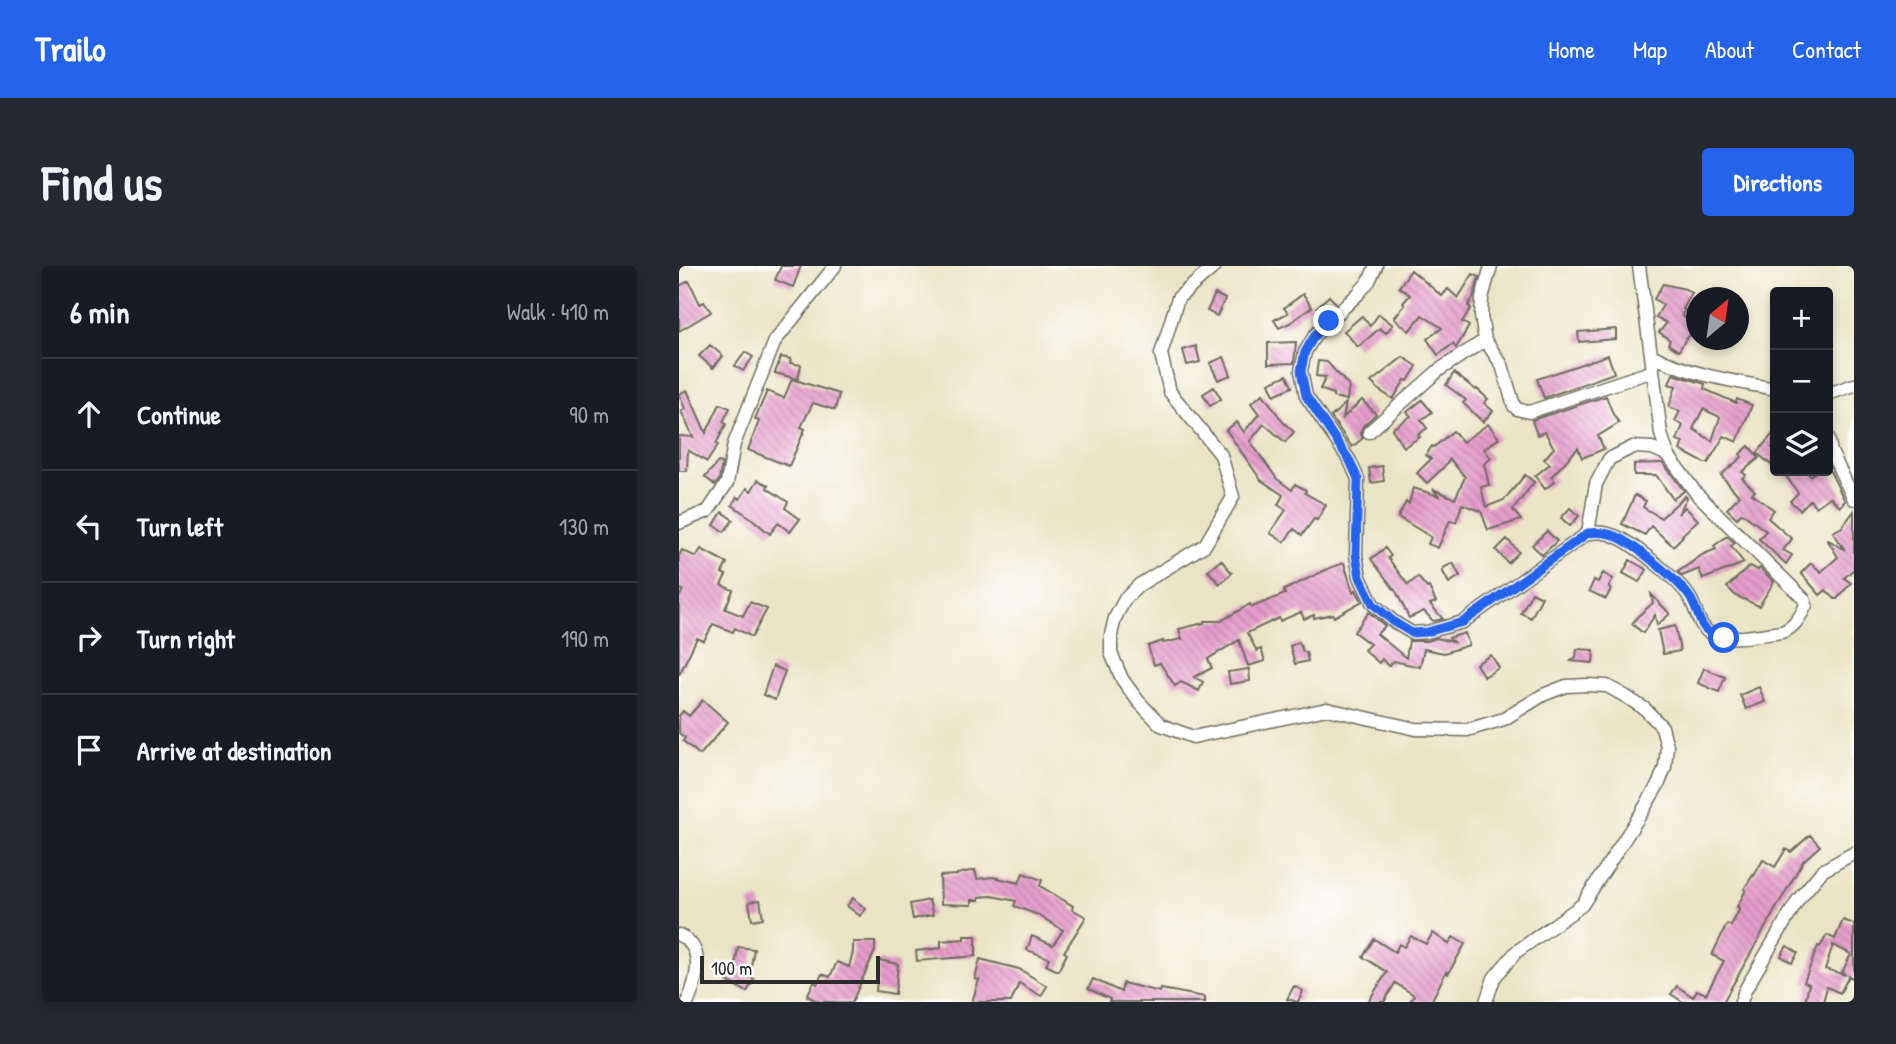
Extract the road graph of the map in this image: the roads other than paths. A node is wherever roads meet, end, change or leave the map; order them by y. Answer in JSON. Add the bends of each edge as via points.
{"nodes":[{"id":1,"x":835,"y":266,"type":"edge"},
{"id":2,"x":1215,"y":266,"type":"edge"},
{"id":3,"x":1376,"y":266,"type":"edge"},
{"id":4,"x":1491,"y":266,"type":"edge"},
{"id":5,"x":1639,"y":266,"type":"edge"},
{"id":6,"x":1485,"y":340,"type":"junction"},
{"id":7,"x":1651,"y":355,"type":"junction"},
{"id":8,"x":1653,"y":371,"type":"junction"},
{"id":9,"x":1854,"y":385,"type":"edge"},
{"id":10,"x":1770,"y":388,"type":"edge"},
{"id":11,"x":1833,"y":392,"type":"edge"},
{"id":12,"x":1369,"y":432,"type":"dead end"},
{"id":13,"x":1668,"y":455,"type":"junction"},
{"id":14,"x":1833,"y":456,"type":"edge"},
{"id":15,"x":1854,"y":499,"type":"edge"},
{"id":16,"x":679,"y":523,"type":"edge"},
{"id":17,"x":1588,"y":533,"type":"junction"},
{"id":18,"x":1854,"y":853,"type":"edge"},
{"id":19,"x":679,"y":935,"type":"edge"},
{"id":20,"x":688,"y":1002,"type":"edge"},
{"id":21,"x":1486,"y":1002,"type":"edge"},
{"id":22,"x":1741,"y":1002,"type":"edge"}],
"edges":[{"from":1,"to":16,"type":"street","via":[[775,341],[734,444],[727,483],[708,511]]},
{"from":2,"to":21,"type":"street","via":[[1178,298],[1161,355],[1170,392],[1221,455],[1233,497],[1205,545],[1139,585],[1125,600],[1111,635],[1111,653],[1122,679],[1161,725],[1193,737],[1328,709],[1416,729],[1467,730],[1504,719],[1566,686],[1587,685],[1607,686],[1625,696],[1662,727],[1667,746],[1665,767],[1642,812],[1582,905],[1516,952],[1494,978]]},
{"from":3,"to":17,"type":"street","via":[[1358,294],[1315,335],[1301,371],[1306,396],[1358,479],[1356,555],[1373,604],[1412,633],[1463,622]]},
{"from":4,"to":6,"type":"street","via":[[1482,298]]},
{"from":5,"to":7,"type":"street"},
{"from":6,"to":8,"type":"street","via":[[1502,366],[1514,406],[1523,411]]},
{"from":6,"to":12,"type":"street","via":[[1439,370]]},
{"from":7,"to":8,"type":"street"},
{"from":7,"to":10,"type":"street","via":[[1704,375]]},
{"from":8,"to":13,"type":"street"},
{"from":9,"to":11,"type":"street"},
{"from":13,"to":17,"type":"street","via":[[1633,447],[1609,459],[1597,484]]},
{"from":13,"to":17,"type":"street","via":[[1696,493],[1804,598],[1802,612],[1789,630],[1724,638],[1709,634],[1680,586],[1640,552],[1617,536]]},
{"from":14,"to":15,"type":"street"},
{"from":18,"to":22,"type":"street","via":[[1822,871],[1798,900]]},
{"from":19,"to":20,"type":"street","via":[[693,945],[697,956]]}]}
